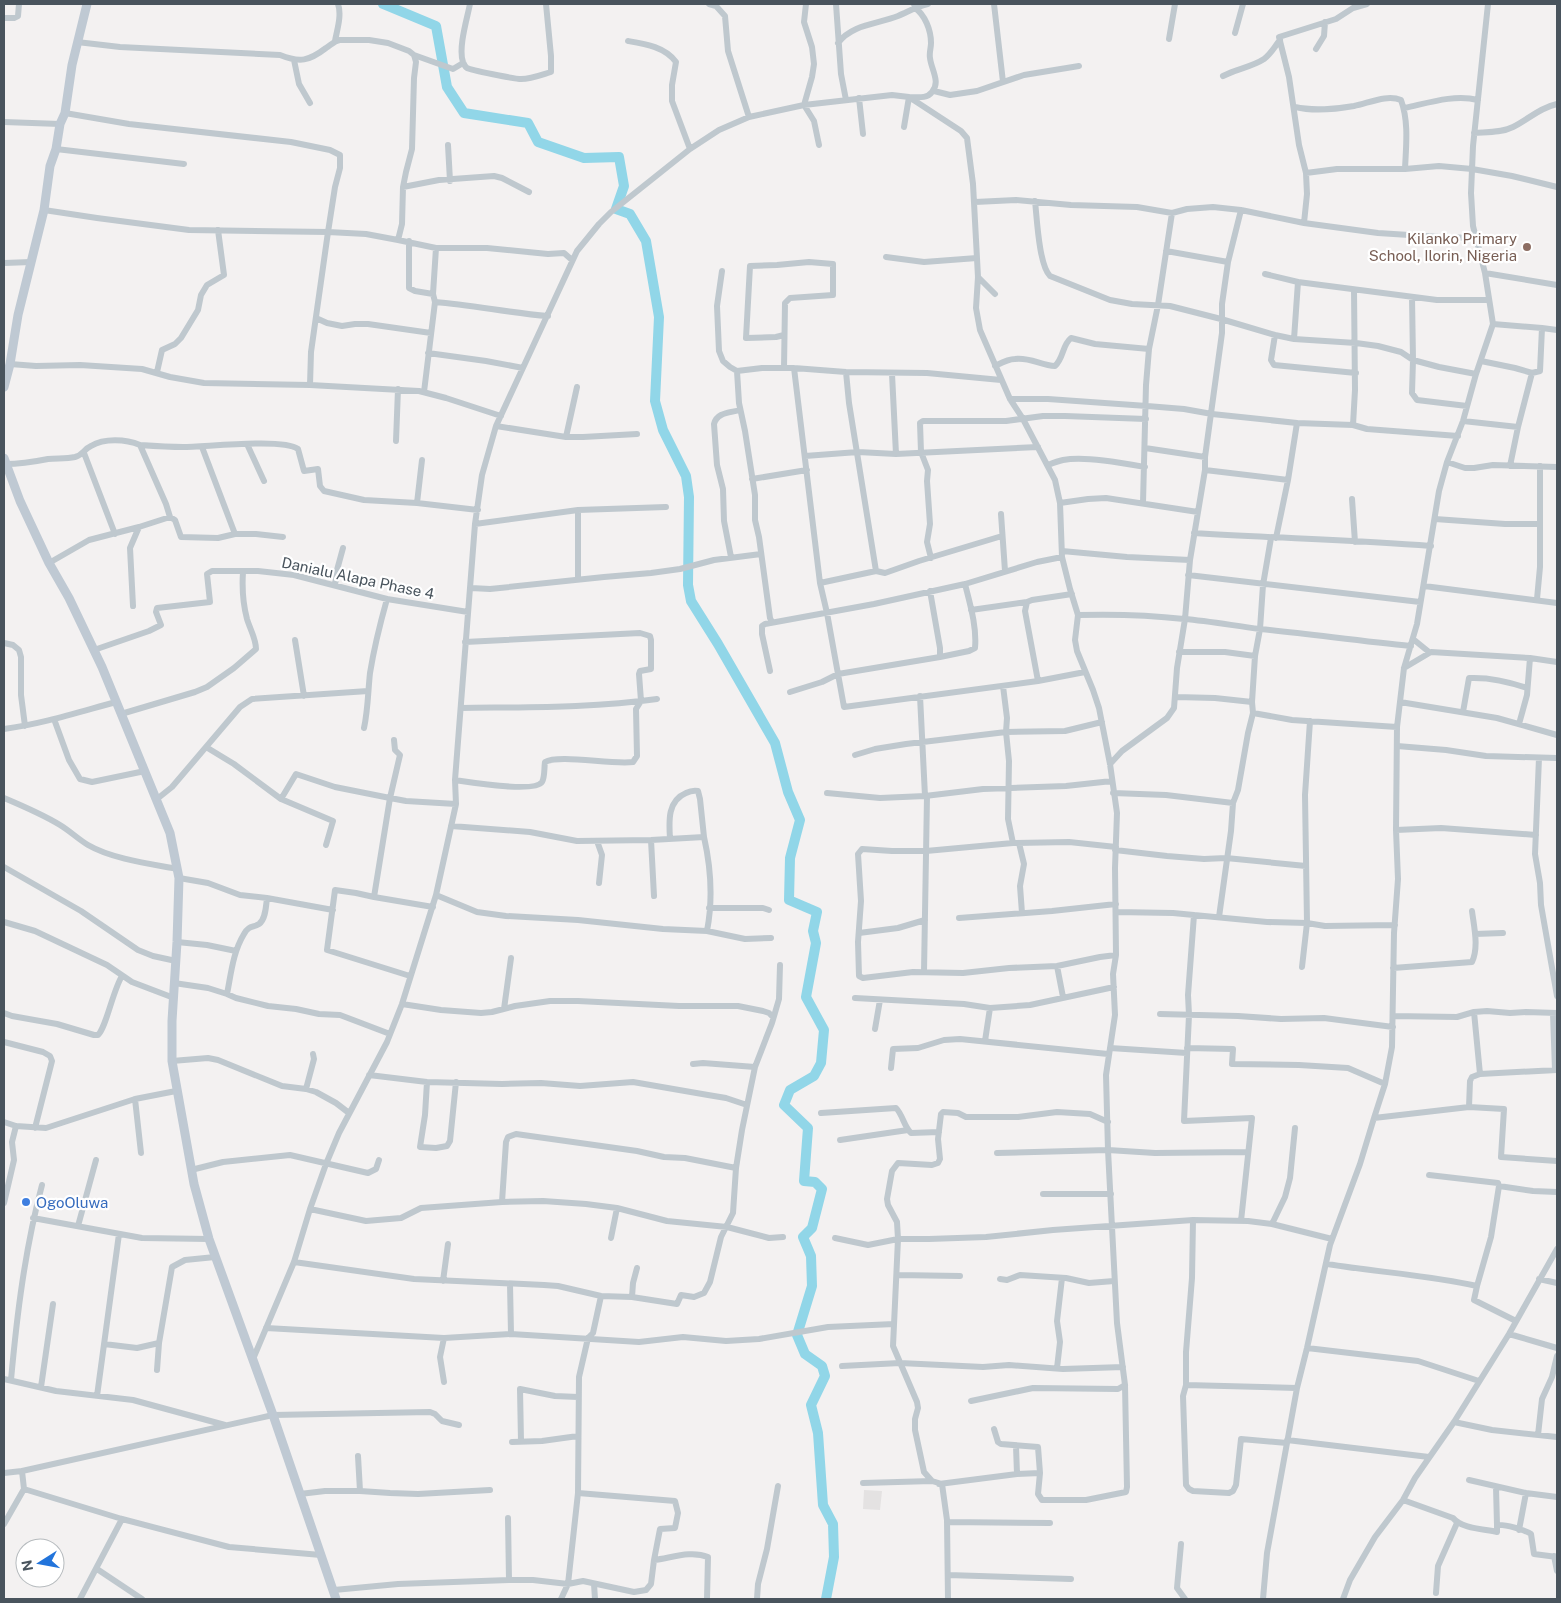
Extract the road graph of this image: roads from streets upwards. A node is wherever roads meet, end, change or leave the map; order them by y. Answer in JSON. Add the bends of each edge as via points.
{"nodes":[{"id":1,"x":19,"y":4,"type":"edge"},
{"id":2,"x":87,"y":4,"type":"edge"},
{"id":3,"x":338,"y":4,"type":"edge"},
{"id":4,"x":470,"y":4,"type":"edge"},
{"id":5,"x":546,"y":4,"type":"edge"},
{"id":6,"x":709,"y":4,"type":"edge"},
{"id":7,"x":806,"y":4,"type":"edge"},
{"id":8,"x":836,"y":4,"type":"edge"},
{"id":9,"x":928,"y":4,"type":"edge"},
{"id":10,"x":994,"y":4,"type":"edge"},
{"id":11,"x":1175,"y":4,"type":"edge"},
{"id":12,"x":1243,"y":4,"type":"edge"},
{"id":13,"x":1365,"y":4,"type":"edge"},
{"id":14,"x":1488,"y":4,"type":"edge"},
{"id":15,"x":914,"y":6,"type":"edge"},
{"id":16,"x":4,"y":18,"type":"edge"},
{"id":17,"x":1325,"y":22,"type":"junction"},
{"id":18,"x":1236,"y":34,"type":"dead end"},
{"id":19,"x":1169,"y":39,"type":"dead end"},
{"id":20,"x":1280,"y":40,"type":"junction"},
{"id":21,"x":335,"y":41,"type":"junction"},
{"id":22,"x":628,"y":41,"type":"dead end"},
{"id":23,"x":77,"y":42,"type":"junction"},
{"id":24,"x":838,"y":42,"type":"junction"},
{"id":25,"x":1316,"y":49,"type":"dead end"},
{"id":26,"x":414,"y":55,"type":"junction"},
{"id":27,"x":294,"y":60,"type":"junction"},
{"id":28,"x":463,"y":64,"type":"junction"},
{"id":29,"x":1079,"y":66,"type":"dead end"},
{"id":30,"x":1223,"y":76,"type":"dead end"},
{"id":31,"x":1003,"y":82,"type":"junction"},
{"id":32,"x":934,"y":91,"type":"junction"},
{"id":33,"x":910,"y":97,"type":"junction"},
{"id":34,"x":859,"y":98,"type":"junction"},
{"id":35,"x":846,"y":100,"type":"junction"},
{"id":36,"x":1478,"y":100,"type":"junction"},
{"id":37,"x":310,"y":103,"type":"dead end"},
{"id":38,"x":1557,"y":104,"type":"edge"},
{"id":39,"x":804,"y":105,"type":"junction"},
{"id":40,"x":1295,"y":107,"type":"junction"},
{"id":41,"x":1405,"y":108,"type":"junction"},
{"id":42,"x":64,"y":113,"type":"junction"},
{"id":43,"x":749,"y":117,"type":"junction"},
{"id":44,"x":4,"y":122,"type":"edge"},
{"id":45,"x":60,"y":124,"type":"junction"},
{"id":46,"x":904,"y":127,"type":"dead end"},
{"id":47,"x":1474,"y":133,"type":"junction"},
{"id":48,"x":863,"y":134,"type":"dead end"},
{"id":49,"x":448,"y":145,"type":"dead end"},
{"id":50,"x":819,"y":145,"type":"dead end"},
{"id":51,"x":56,"y":149,"type":"junction"},
{"id":52,"x":690,"y":149,"type":"junction"},
{"id":53,"x":184,"y":164,"type":"dead end"},
{"id":54,"x":1405,"y":169,"type":"junction"},
{"id":55,"x":1472,"y":169,"type":"junction"},
{"id":56,"x":1306,"y":173,"type":"junction"},
{"id":57,"x":450,"y":181,"type":"junction"},
{"id":58,"x":1557,"y":187,"type":"edge"},
{"id":59,"x":403,"y":188,"type":"junction"},
{"id":60,"x":529,"y":192,"type":"dead end"},
{"id":61,"x":1035,"y":201,"type":"junction"},
{"id":62,"x":975,"y":202,"type":"junction"},
{"id":63,"x":44,"y":210,"type":"junction"},
{"id":64,"x":1241,"y":210,"type":"junction"},
{"id":65,"x":1172,"y":213,"type":"junction"},
{"id":66,"x":1304,"y":223,"type":"junction"},
{"id":67,"x":218,"y":230,"type":"junction"},
{"id":68,"x":328,"y":232,"type":"junction"},
{"id":69,"x":1477,"y":238,"type":"junction"},
{"id":70,"x":398,"y":240,"type":"junction"},
{"id":71,"x":409,"y":241,"type":"junction"},
{"id":72,"x":436,"y":248,"type":"junction"},
{"id":73,"x":1166,"y":251,"type":"junction"},
{"id":74,"x":886,"y":257,"type":"dead end"},
{"id":75,"x":977,"y":258,"type":"junction"},
{"id":76,"x":572,"y":260,"type":"junction"},
{"id":77,"x":32,"y":262,"type":"junction"},
{"id":78,"x":1228,"y":262,"type":"junction"},
{"id":79,"x":4,"y":263,"type":"edge"},
{"id":80,"x":722,"y":271,"type":"dead end"},
{"id":81,"x":1485,"y":273,"type":"junction"},
{"id":82,"x":1265,"y":274,"type":"dead end"},
{"id":83,"x":978,"y":276,"type":"junction"},
{"id":84,"x":1298,"y":282,"type":"junction"},
{"id":85,"x":1557,"y":285,"type":"edge"},
{"id":86,"x":1354,"y":290,"type":"junction"},
{"id":87,"x":433,"y":294,"type":"junction"},
{"id":88,"x":995,"y":294,"type":"dead end"},
{"id":89,"x":1412,"y":297,"type":"junction"},
{"id":90,"x":1489,"y":300,"type":"junction"},
{"id":91,"x":435,"y":302,"type":"junction"},
{"id":92,"x":1158,"y":305,"type":"junction"},
{"id":93,"x":548,"y":316,"type":"junction"},
{"id":94,"x":316,"y":318,"type":"junction"},
{"id":95,"x":1221,"y":319,"type":"junction"},
{"id":96,"x":1493,"y":324,"type":"junction"},
{"id":97,"x":1542,"y":328,"type":"junction"},
{"id":98,"x":1557,"y":330,"type":"edge"},
{"id":99,"x":431,"y":333,"type":"junction"},
{"id":100,"x":784,"y":335,"type":"junction"},
{"id":101,"x":1275,"y":335,"type":"junction"},
{"id":102,"x":776,"y":337,"type":"junction"},
{"id":103,"x":1294,"y":339,"type":"junction"},
{"id":104,"x":784,"y":343,"type":"junction"},
{"id":105,"x":1356,"y":343,"type":"junction"},
{"id":106,"x":1149,"y":349,"type":"junction"},
{"id":107,"x":428,"y":353,"type":"junction"},
{"id":108,"x":1413,"y":360,"type":"junction"},
{"id":109,"x":1481,"y":361,"type":"junction"},
{"id":110,"x":10,"y":364,"type":"junction"},
{"id":111,"x":995,"y":366,"type":"junction"},
{"id":112,"x":523,"y":368,"type":"junction"},
{"id":113,"x":784,"y":368,"type":"junction"},
{"id":114,"x":794,"y":368,"type":"junction"},
{"id":115,"x":737,"y":371,"type":"junction"},
{"id":116,"x":156,"y":372,"type":"junction"},
{"id":117,"x":846,"y":372,"type":"junction"},
{"id":118,"x":1356,"y":373,"type":"junction"},
{"id":119,"x":1532,"y":373,"type":"junction"},
{"id":120,"x":892,"y":374,"type":"junction"},
{"id":121,"x":1476,"y":374,"type":"junction"},
{"id":122,"x":1001,"y":380,"type":"junction"},
{"id":123,"x":310,"y":385,"type":"junction"},
{"id":124,"x":4,"y":387,"type":"edge"},
{"id":125,"x":577,"y":387,"type":"dead end"},
{"id":126,"x":398,"y":389,"type":"junction"},
{"id":127,"x":424,"y":392,"type":"junction"},
{"id":128,"x":1010,"y":399,"type":"junction"},
{"id":129,"x":1147,"y":406,"type":"junction"},
{"id":130,"x":1467,"y":406,"type":"junction"},
{"id":131,"x":740,"y":410,"type":"junction"},
{"id":132,"x":1212,"y":414,"type":"junction"},
{"id":133,"x":501,"y":416,"type":"junction"},
{"id":134,"x":1023,"y":419,"type":"junction"},
{"id":135,"x":1146,"y":420,"type":"junction"},
{"id":136,"x":1463,"y":421,"type":"junction"},
{"id":137,"x":1297,"y":423,"type":"junction"},
{"id":138,"x":1353,"y":425,"type":"junction"},
{"id":139,"x":496,"y":426,"type":"junction"},
{"id":140,"x":1518,"y":427,"type":"junction"},
{"id":141,"x":638,"y":434,"type":"dead end"},
{"id":142,"x":1458,"y":436,"type":"junction"},
{"id":143,"x":566,"y":437,"type":"junction"},
{"id":144,"x":396,"y":441,"type":"dead end"},
{"id":145,"x":247,"y":444,"type":"junction"},
{"id":146,"x":140,"y":446,"type":"junction"},
{"id":147,"x":202,"y":447,"type":"junction"},
{"id":148,"x":1038,"y":447,"type":"junction"},
{"id":149,"x":1145,"y":448,"type":"junction"},
{"id":150,"x":858,"y":452,"type":"junction"},
{"id":151,"x":921,"y":452,"type":"junction"},
{"id":152,"x":84,"y":453,"type":"junction"},
{"id":153,"x":896,"y":454,"type":"junction"},
{"id":154,"x":805,"y":456,"type":"junction"},
{"id":155,"x":1205,"y":457,"type":"junction"},
{"id":156,"x":422,"y":460,"type":"dead end"},
{"id":157,"x":5,"y":461,"type":"edge"},
{"id":158,"x":1447,"y":462,"type":"junction"},
{"id":159,"x":1048,"y":465,"type":"junction"},
{"id":160,"x":1510,"y":466,"type":"junction"},
{"id":161,"x":1540,"y":466,"type":"junction"},
{"id":162,"x":1557,"y":467,"type":"edge"},
{"id":163,"x":1145,"y":468,"type":"junction"},
{"id":164,"x":807,"y":470,"type":"junction"},
{"id":165,"x":1205,"y":470,"type":"junction"},
{"id":166,"x":752,"y":479,"type":"junction"},
{"id":167,"x":1288,"y":480,"type":"junction"},
{"id":168,"x":264,"y":481,"type":"dead end"},
{"id":169,"x":1352,"y":499,"type":"dead end"},
{"id":170,"x":417,"y":503,"type":"junction"},
{"id":171,"x":1060,"y":503,"type":"junction"},
{"id":172,"x":1144,"y":504,"type":"junction"},
{"id":173,"x":666,"y":507,"type":"dead end"},
{"id":174,"x":478,"y":510,"type":"junction"},
{"id":175,"x":578,"y":510,"type":"junction"},
{"id":176,"x":1198,"y":512,"type":"junction"},
{"id":177,"x":1001,"y":514,"type":"dead end"},
{"id":178,"x":170,"y":517,"type":"junction"},
{"id":179,"x":1435,"y":519,"type":"junction"},
{"id":180,"x":475,"y":524,"type":"junction"},
{"id":181,"x":1539,"y":524,"type":"junction"},
{"id":182,"x":139,"y":527,"type":"junction"},
{"id":183,"x":1194,"y":533,"type":"junction"},
{"id":184,"x":115,"y":534,"type":"junction"},
{"id":185,"x":235,"y":534,"type":"junction"},
{"id":186,"x":1002,"y":536,"type":"junction"},
{"id":187,"x":283,"y":537,"type":"dead end"},
{"id":188,"x":1273,"y":538,"type":"junction"},
{"id":189,"x":1354,"y":542,"type":"junction"},
{"id":190,"x":1431,"y":546,"type":"junction"},
{"id":191,"x":343,"y":548,"type":"dead end"},
{"id":192,"x":760,"y":554,"type":"junction"},
{"id":193,"x":1062,"y":554,"type":"junction"},
{"id":194,"x":731,"y":557,"type":"junction"},
{"id":195,"x":931,"y":558,"type":"junction"},
{"id":196,"x":1190,"y":560,"type":"junction"},
{"id":197,"x":49,"y":563,"type":"junction"},
{"id":198,"x":243,"y":572,"type":"junction"},
{"id":199,"x":876,"y":572,"type":"junction"},
{"id":200,"x":1005,"y":572,"type":"junction"},
{"id":201,"x":1188,"y":575,"type":"junction"},
{"id":202,"x":578,"y":579,"type":"junction"},
{"id":203,"x":820,"y":583,"type":"junction"},
{"id":204,"x":964,"y":584,"type":"junction"},
{"id":205,"x":335,"y":585,"type":"junction"},
{"id":206,"x":1263,"y":585,"type":"junction"},
{"id":207,"x":1424,"y":586,"type":"junction"},
{"id":208,"x":471,"y":588,"type":"junction"},
{"id":209,"x":930,"y":591,"type":"junction"},
{"id":210,"x":1072,"y":594,"type":"junction"},
{"id":211,"x":387,"y":599,"type":"junction"},
{"id":212,"x":1537,"y":599,"type":"junction"},
{"id":213,"x":1026,"y":602,"type":"junction"},
{"id":214,"x":1420,"y":602,"type":"junction"},
{"id":215,"x":1557,"y":603,"type":"edge"},
{"id":216,"x":133,"y":606,"type":"dead end"},
{"id":217,"x":971,"y":610,"type":"junction"},
{"id":218,"x":468,"y":612,"type":"junction"},
{"id":219,"x":827,"y":613,"type":"junction"},
{"id":220,"x":1078,"y":615,"type":"junction"},
{"id":221,"x":1185,"y":619,"type":"junction"},
{"id":222,"x":772,"y":622,"type":"junction"},
{"id":223,"x":1260,"y":629,"type":"junction"},
{"id":224,"x":1413,"y":639,"type":"junction"},
{"id":225,"x":295,"y":640,"type":"dead end"},
{"id":226,"x":465,"y":642,"type":"junction"},
{"id":227,"x":4,"y":643,"type":"edge"},
{"id":228,"x":1411,"y":646,"type":"junction"},
{"id":229,"x":94,"y":650,"type":"junction"},
{"id":230,"x":1179,"y":652,"type":"junction"},
{"id":231,"x":1429,"y":652,"type":"junction"},
{"id":232,"x":940,"y":656,"type":"junction"},
{"id":233,"x":1255,"y":656,"type":"junction"},
{"id":234,"x":1530,"y":658,"type":"junction"},
{"id":235,"x":1557,"y":662,"type":"edge"},
{"id":236,"x":1404,"y":668,"type":"junction"},
{"id":237,"x":770,"y":671,"type":"dead end"},
{"id":238,"x":1085,"y":672,"type":"junction"},
{"id":239,"x":838,"y":674,"type":"junction"},
{"id":240,"x":1038,"y":681,"type":"junction"},
{"id":241,"x":1003,"y":686,"type":"junction"},
{"id":242,"x":1527,"y":688,"type":"junction"},
{"id":243,"x":368,"y":691,"type":"junction"},
{"id":244,"x":790,"y":692,"type":"dead end"},
{"id":245,"x":304,"y":696,"type":"junction"},
{"id":246,"x":920,"y":696,"type":"junction"},
{"id":247,"x":1176,"y":697,"type":"junction"},
{"id":248,"x":657,"y":699,"type":"dead end"},
{"id":249,"x":641,"y":701,"type":"junction"},
{"id":250,"x":116,"y":702,"type":"junction"},
{"id":251,"x":1252,"y":702,"type":"junction"},
{"id":252,"x":1400,"y":702,"type":"junction"},
{"id":253,"x":461,"y":708,"type":"junction"},
{"id":254,"x":1463,"y":712,"type":"junction"},
{"id":255,"x":1253,"y":713,"type":"junction"},
{"id":256,"x":121,"y":714,"type":"junction"},
{"id":257,"x":54,"y":719,"type":"junction"},
{"id":258,"x":1310,"y":721,"type":"junction"},
{"id":259,"x":1102,"y":722,"type":"junction"},
{"id":260,"x":1519,"y":724,"type":"junction"},
{"id":261,"x":25,"y":726,"type":"junction"},
{"id":262,"x":1397,"y":727,"type":"junction"},
{"id":263,"x":364,"y":728,"type":"dead end"},
{"id":264,"x":4,"y":729,"type":"edge"},
{"id":265,"x":1006,"y":732,"type":"junction"},
{"id":266,"x":1557,"y":735,"type":"edge"},
{"id":267,"x":394,"y":740,"type":"dead end"},
{"id":268,"x":922,"y":742,"type":"junction"},
{"id":269,"x":1397,"y":746,"type":"junction"},
{"id":270,"x":206,"y":747,"type":"junction"},
{"id":271,"x":855,"y":754,"type":"dead end"},
{"id":272,"x":1540,"y":758,"type":"junction"},
{"id":273,"x":1557,"y":758,"type":"edge"},
{"id":274,"x":1110,"y":764,"type":"junction"},
{"id":275,"x":145,"y":772,"type":"junction"},
{"id":276,"x":455,"y":780,"type":"junction"},
{"id":277,"x":1112,"y":781,"type":"junction"},
{"id":278,"x":1008,"y":788,"type":"junction"},
{"id":279,"x":1113,"y":793,"type":"junction"},
{"id":280,"x":827,"y":794,"type":"dead end"},
{"id":281,"x":926,"y":796,"type":"junction"},
{"id":282,"x":4,"y":798,"type":"edge"},
{"id":283,"x":390,"y":798,"type":"junction"},
{"id":284,"x":157,"y":799,"type":"junction"},
{"id":285,"x":281,"y":799,"type":"junction"},
{"id":286,"x":1233,"y":803,"type":"junction"},
{"id":287,"x":456,"y":804,"type":"junction"},
{"id":288,"x":451,"y":826,"type":"junction"},
{"id":289,"x":1396,"y":830,"type":"junction"},
{"id":290,"x":1536,"y":835,"type":"junction"},
{"id":291,"x":704,"y":837,"type":"junction"},
{"id":292,"x":651,"y":840,"type":"junction"},
{"id":293,"x":670,"y":840,"type":"junction"},
{"id":294,"x":597,"y":841,"type":"junction"},
{"id":295,"x":1016,"y":843,"type":"junction"},
{"id":296,"x":326,"y":845,"type":"dead end"},
{"id":297,"x":1116,"y":848,"type":"junction"},
{"id":298,"x":926,"y":851,"type":"junction"},
{"id":299,"x":1226,"y":858,"type":"junction"},
{"id":300,"x":1306,"y":866,"type":"junction"},
{"id":301,"x":4,"y":868,"type":"edge"},
{"id":302,"x":179,"y":874,"type":"junction"},
{"id":303,"x":599,"y":883,"type":"dead end"},
{"id":304,"x":436,"y":895,"type":"junction"},
{"id":305,"x":654,"y":896,"type":"dead end"},
{"id":306,"x":374,"y":897,"type":"junction"},
{"id":307,"x":267,"y":898,"type":"junction"},
{"id":308,"x":1116,"y":904,"type":"junction"},
{"id":309,"x":433,"y":907,"type":"junction"},
{"id":310,"x":710,"y":908,"type":"junction"},
{"id":311,"x":333,"y":910,"type":"junction"},
{"id":312,"x":769,"y":910,"type":"dead end"},
{"id":313,"x":1472,"y":911,"type":"dead end"},
{"id":314,"x":1116,"y":912,"type":"junction"},
{"id":315,"x":1022,"y":913,"type":"junction"},
{"id":316,"x":1194,"y":915,"type":"junction"},
{"id":317,"x":1219,"y":917,"type":"junction"},
{"id":318,"x":959,"y":918,"type":"dead end"},
{"id":319,"x":924,"y":920,"type":"junction"},
{"id":320,"x":4,"y":922,"type":"edge"},
{"id":321,"x":1307,"y":923,"type":"junction"},
{"id":322,"x":911,"y":925,"type":"junction"},
{"id":323,"x":1395,"y":925,"type":"junction"},
{"id":324,"x":707,"y":931,"type":"junction"},
{"id":325,"x":924,"y":932,"type":"junction"},
{"id":326,"x":859,"y":933,"type":"junction"},
{"id":327,"x":1503,"y":933,"type":"dead end"},
{"id":328,"x":1474,"y":934,"type":"junction"},
{"id":329,"x":771,"y":938,"type":"dead end"},
{"id":330,"x":177,"y":942,"type":"junction"},
{"id":331,"x":236,"y":951,"type":"junction"},
{"id":332,"x":1116,"y":955,"type":"junction"},
{"id":333,"x":511,"y":958,"type":"dead end"},
{"id":334,"x":176,"y":961,"type":"junction"},
{"id":335,"x":780,"y":965,"type":"dead end"},
{"id":336,"x":1057,"y":966,"type":"junction"},
{"id":337,"x":1302,"y":967,"type":"dead end"},
{"id":338,"x":1393,"y":968,"type":"junction"},
{"id":339,"x":924,"y":972,"type":"junction"},
{"id":340,"x":122,"y":976,"type":"junction"},
{"id":341,"x":410,"y":976,"type":"junction"},
{"id":342,"x":174,"y":983,"type":"junction"},
{"id":343,"x":1114,"y":987,"type":"junction"},
{"id":344,"x":227,"y":994,"type":"junction"},
{"id":345,"x":1557,"y":996,"type":"edge"},
{"id":346,"x":1063,"y":997,"type":"junction"},
{"id":347,"x":174,"y":998,"type":"junction"},
{"id":348,"x":855,"y":998,"type":"dead end"},
{"id":349,"x":880,"y":1000,"type":"junction"},
{"id":350,"x":402,"y":1004,"type":"junction"},
{"id":351,"x":990,"y":1008,"type":"junction"},
{"id":352,"x":504,"y":1009,"type":"junction"},
{"id":353,"x":1474,"y":1012,"type":"junction"},
{"id":354,"x":4,"y":1013,"type":"edge"},
{"id":355,"x":1555,"y":1013,"type":"edge"},
{"id":356,"x":1160,"y":1014,"type":"dead end"},
{"id":357,"x":1188,"y":1015,"type":"junction"},
{"id":358,"x":1393,"y":1016,"type":"junction"},
{"id":359,"x":773,"y":1017,"type":"junction"},
{"id":360,"x":1393,"y":1027,"type":"junction"},
{"id":361,"x":875,"y":1029,"type":"dead end"},
{"id":362,"x":390,"y":1034,"type":"junction"},
{"id":363,"x":985,"y":1041,"type":"junction"},
{"id":364,"x":4,"y":1042,"type":"edge"},
{"id":365,"x":1187,"y":1050,"type":"junction"},
{"id":366,"x":1109,"y":1051,"type":"junction"},
{"id":367,"x":313,"y":1054,"type":"dead end"},
{"id":368,"x":172,"y":1061,"type":"junction"},
{"id":369,"x":693,"y":1064,"type":"dead end"},
{"id":370,"x":755,"y":1067,"type":"junction"},
{"id":371,"x":891,"y":1068,"type":"dead end"},
{"id":372,"x":1556,"y":1070,"type":"edge"},
{"id":373,"x":1480,"y":1074,"type":"junction"},
{"id":374,"x":369,"y":1075,"type":"junction"},
{"id":375,"x":426,"y":1082,"type":"junction"},
{"id":376,"x":456,"y":1082,"type":"junction"},
{"id":377,"x":1385,"y":1084,"type":"junction"},
{"id":378,"x":306,"y":1089,"type":"junction"},
{"id":379,"x":176,"y":1091,"type":"junction"},
{"id":380,"x":135,"y":1099,"type":"junction"},
{"id":381,"x":746,"y":1105,"type":"junction"},
{"id":382,"x":1468,"y":1107,"type":"junction"},
{"id":383,"x":349,"y":1113,"type":"junction"},
{"id":384,"x":821,"y":1113,"type":"dead end"},
{"id":385,"x":1374,"y":1118,"type":"junction"},
{"id":386,"x":4,"y":1122,"type":"edge"},
{"id":387,"x":1108,"y":1122,"type":"junction"},
{"id":388,"x":16,"y":1126,"type":"junction"},
{"id":389,"x":35,"y":1128,"type":"junction"},
{"id":390,"x":1296,"y":1128,"type":"dead end"},
{"id":391,"x":908,"y":1130,"type":"junction"},
{"id":392,"x":939,"y":1132,"type":"junction"},
{"id":393,"x":840,"y":1140,"type":"dead end"},
{"id":394,"x":1108,"y":1150,"type":"junction"},
{"id":395,"x":1248,"y":1152,"type":"junction"},
{"id":396,"x":141,"y":1153,"type":"dead end"},
{"id":397,"x":997,"y":1153,"type":"dead end"},
{"id":398,"x":96,"y":1160,"type":"dead end"},
{"id":399,"x":379,"y":1160,"type":"dead end"},
{"id":400,"x":1557,"y":1161,"type":"edge"},
{"id":401,"x":326,"y":1164,"type":"junction"},
{"id":402,"x":736,"y":1168,"type":"junction"},
{"id":403,"x":191,"y":1170,"type":"junction"},
{"id":404,"x":1429,"y":1175,"type":"dead end"},
{"id":405,"x":42,"y":1185,"type":"dead end"},
{"id":406,"x":1498,"y":1186,"type":"junction"},
{"id":407,"x":1557,"y":1192,"type":"edge"},
{"id":408,"x":1043,"y":1194,"type":"dead end"},
{"id":409,"x":1111,"y":1194,"type":"junction"},
{"id":410,"x":502,"y":1202,"type":"junction"},
{"id":411,"x":4,"y":1203,"type":"edge"},
{"id":412,"x":617,"y":1208,"type":"junction"},
{"id":413,"x":310,"y":1209,"type":"junction"},
{"id":414,"x":33,"y":1218,"type":"junction"},
{"id":415,"x":1194,"y":1220,"type":"junction"},
{"id":416,"x":1241,"y":1221,"type":"junction"},
{"id":417,"x":1272,"y":1224,"type":"junction"},
{"id":418,"x":1112,"y":1225,"type":"junction"},
{"id":419,"x":78,"y":1226,"type":"junction"},
{"id":420,"x":727,"y":1227,"type":"junction"},
{"id":421,"x":119,"y":1234,"type":"junction"},
{"id":422,"x":783,"y":1237,"type":"dead end"},
{"id":423,"x":611,"y":1238,"type":"dead end"},
{"id":424,"x":835,"y":1238,"type":"dead end"},
{"id":425,"x":898,"y":1238,"type":"junction"},
{"id":426,"x":209,"y":1239,"type":"junction"},
{"id":427,"x":1332,"y":1239,"type":"junction"},
{"id":428,"x":448,"y":1244,"type":"dead end"},
{"id":429,"x":1557,"y":1249,"type":"edge"},
{"id":430,"x":215,"y":1257,"type":"junction"},
{"id":431,"x":294,"y":1262,"type":"junction"},
{"id":432,"x":1327,"y":1264,"type":"junction"},
{"id":433,"x":637,"y":1268,"type":"dead end"},
{"id":434,"x":897,"y":1275,"type":"junction"},
{"id":435,"x":960,"y":1276,"type":"dead end"},
{"id":436,"x":1062,"y":1278,"type":"junction"},
{"id":437,"x":1000,"y":1279,"type":"dead end"},
{"id":438,"x":1539,"y":1279,"type":"junction"},
{"id":439,"x":442,"y":1281,"type":"junction"},
{"id":440,"x":1114,"y":1281,"type":"junction"},
{"id":441,"x":1557,"y":1283,"type":"edge"},
{"id":442,"x":510,"y":1284,"type":"junction"},
{"id":443,"x":1477,"y":1286,"type":"junction"},
{"id":444,"x":601,"y":1296,"type":"junction"},
{"id":445,"x":632,"y":1297,"type":"junction"},
{"id":446,"x":53,"y":1304,"type":"dead end"},
{"id":447,"x":1516,"y":1321,"type":"junction"},
{"id":448,"x":894,"y":1324,"type":"junction"},
{"id":449,"x":266,"y":1328,"type":"junction"},
{"id":450,"x":511,"y":1334,"type":"junction"},
{"id":451,"x":1509,"y":1334,"type":"junction"},
{"id":452,"x":444,"y":1338,"type":"junction"},
{"id":453,"x":588,"y":1338,"type":"junction"},
{"id":454,"x":159,"y":1343,"type":"junction"},
{"id":455,"x":104,"y":1344,"type":"junction"},
{"id":456,"x":1307,"y":1348,"type":"junction"},
{"id":457,"x":1557,"y":1348,"type":"edge"},
{"id":458,"x":1557,"y":1356,"type":"edge"},
{"id":459,"x":253,"y":1359,"type":"junction"},
{"id":460,"x":900,"y":1363,"type":"junction"},
{"id":461,"x":842,"y":1366,"type":"dead end"},
{"id":462,"x":1123,"y":1367,"type":"junction"},
{"id":463,"x":1057,"y":1368,"type":"junction"},
{"id":464,"x":157,"y":1370,"type":"dead end"},
{"id":465,"x":7,"y":1380,"type":"edge"},
{"id":466,"x":1479,"y":1381,"type":"junction"},
{"id":467,"x":444,"y":1382,"type":"dead end"},
{"id":468,"x":1125,"y":1385,"type":"junction"},
{"id":469,"x":1186,"y":1386,"type":"junction"},
{"id":470,"x":41,"y":1387,"type":"junction"},
{"id":471,"x":1297,"y":1388,"type":"junction"},
{"id":472,"x":97,"y":1396,"type":"junction"},
{"id":473,"x":578,"y":1397,"type":"junction"},
{"id":474,"x":971,"y":1401,"type":"dead end"},
{"id":475,"x":273,"y":1415,"type":"junction"},
{"id":476,"x":1454,"y":1422,"type":"junction"},
{"id":477,"x":226,"y":1425,"type":"junction"},
{"id":478,"x":460,"y":1426,"type":"dead end"},
{"id":479,"x":994,"y":1429,"type":"dead end"},
{"id":480,"x":1538,"y":1435,"type":"junction"},
{"id":481,"x":578,"y":1436,"type":"junction"},
{"id":482,"x":1557,"y":1437,"type":"edge"},
{"id":483,"x":521,"y":1441,"type":"junction"},
{"id":484,"x":1287,"y":1441,"type":"junction"},
{"id":485,"x":512,"y":1442,"type":"dead end"},
{"id":486,"x":1016,"y":1446,"type":"junction"},
{"id":487,"x":358,"y":1456,"type":"dead end"},
{"id":488,"x":1429,"y":1457,"type":"junction"},
{"id":489,"x":22,"y":1472,"type":"junction"},
{"id":490,"x":4,"y":1473,"type":"edge"},
{"id":491,"x":1040,"y":1473,"type":"junction"},
{"id":492,"x":1017,"y":1474,"type":"junction"},
{"id":493,"x":1469,"y":1480,"type":"dead end"},
{"id":494,"x":932,"y":1481,"type":"junction"},
{"id":495,"x":864,"y":1483,"type":"dead end"},
{"id":496,"x":939,"y":1484,"type":"junction"},
{"id":497,"x":778,"y":1486,"type":"dead end"},
{"id":498,"x":1496,"y":1487,"type":"junction"},
{"id":499,"x":24,"y":1489,"type":"junction"},
{"id":500,"x":360,"y":1490,"type":"junction"},
{"id":501,"x":490,"y":1490,"type":"dead end"},
{"id":502,"x":578,"y":1493,"type":"junction"},
{"id":503,"x":1526,"y":1493,"type":"junction"},
{"id":504,"x":300,"y":1494,"type":"junction"},
{"id":505,"x":1557,"y":1498,"type":"edge"},
{"id":506,"x":1403,"y":1500,"type":"junction"},
{"id":507,"x":508,"y":1518,"type":"dead end"},
{"id":508,"x":122,"y":1519,"type":"junction"},
{"id":509,"x":947,"y":1522,"type":"junction"},
{"id":510,"x":1050,"y":1523,"type":"dead end"},
{"id":511,"x":1457,"y":1523,"type":"junction"},
{"id":512,"x":4,"y":1524,"type":"edge"},
{"id":513,"x":1498,"y":1524,"type":"junction"},
{"id":514,"x":1519,"y":1530,"type":"junction"},
{"id":515,"x":1181,"y":1544,"type":"dead end"},
{"id":516,"x":321,"y":1555,"type":"junction"},
{"id":517,"x":1556,"y":1557,"type":"edge"},
{"id":518,"x":654,"y":1560,"type":"junction"},
{"id":519,"x":97,"y":1569,"type":"junction"},
{"id":520,"x":1557,"y":1571,"type":"edge"},
{"id":521,"x":948,"y":1575,"type":"junction"},
{"id":522,"x":1070,"y":1579,"type":"dead end"},
{"id":523,"x":509,"y":1580,"type":"junction"},
{"id":524,"x":568,"y":1584,"type":"junction"},
{"id":525,"x":594,"y":1584,"type":"junction"},
{"id":526,"x":334,"y":1590,"type":"junction"},
{"id":527,"x":1436,"y":1593,"type":"dead end"},
{"id":528,"x":80,"y":1599,"type":"edge"},
{"id":529,"x":142,"y":1599,"type":"edge"},
{"id":530,"x":336,"y":1599,"type":"edge"},
{"id":531,"x":561,"y":1599,"type":"edge"},
{"id":532,"x":594,"y":1599,"type":"edge"},
{"id":533,"x":707,"y":1599,"type":"edge"},
{"id":534,"x":757,"y":1599,"type":"edge"},
{"id":535,"x":948,"y":1599,"type":"edge"},
{"id":536,"x":1185,"y":1599,"type":"edge"},
{"id":537,"x":1263,"y":1599,"type":"edge"},
{"id":538,"x":1343,"y":1599,"type":"edge"}],
"edges":[{"from":1,"to":16,"type":"street","via":[[18,16]]},
{"from":2,"to":23,"type":"street"},
{"from":3,"to":21,"type":"street"},
{"from":4,"to":28,"type":"street","via":[[462,49]]},
{"from":5,"to":28,"type":"street","via":[[551,72],[513,79],[472,70]]},
{"from":6,"to":43,"type":"street","via":[[716,6],[725,16],[728,51]]},
{"from":7,"to":39,"type":"street","via":[[804,22],[814,64]]},
{"from":8,"to":24,"type":"street"},
{"from":9,"to":15,"type":"street"},
{"from":10,"to":31,"type":"street"},
{"from":11,"to":19,"type":"street"},
{"from":12,"to":18,"type":"street"},
{"from":13,"to":17,"type":"street"},
{"from":14,"to":36,"type":"street"},
{"from":15,"to":24,"type":"street","via":[[895,17],[848,32]]},
{"from":15,"to":32,"type":"street","via":[[928,27]]},
{"from":17,"to":20,"type":"street","via":[[1279,37]]},
{"from":17,"to":25,"type":"street","via":[[1324,36]]},
{"from":20,"to":30,"type":"street","via":[[1265,59]]},
{"from":20,"to":40,"type":"street"},
{"from":21,"to":26,"type":"street","via":[[379,41]]},
{"from":21,"to":27,"type":"street","via":[[305,60]]},
{"from":22,"to":52,"type":"street","via":[[660,49],[676,62],[673,106]]},
{"from":23,"to":27,"type":"street","via":[[280,55]]},
{"from":23,"to":42,"type":"street"},
{"from":24,"to":35,"type":"street"},
{"from":26,"to":28,"type":"street","via":[[453,69]]},
{"from":26,"to":59,"type":"street","via":[[413,137]]},
{"from":27,"to":37,"type":"street","via":[[299,84]]},
{"from":29,"to":31,"type":"street","via":[[1024,75]]},
{"from":31,"to":32,"type":"street","via":[[977,91],[950,95]]},
{"from":32,"to":33,"type":"street","via":[[925,97]]},
{"from":33,"to":34,"type":"street"},
{"from":33,"to":46,"type":"street"},
{"from":33,"to":62,"type":"street","via":[[967,138]]},
{"from":34,"to":35,"type":"street"},
{"from":34,"to":48,"type":"street"},
{"from":35,"to":39,"type":"street"},
{"from":36,"to":41,"type":"street","via":[[1453,99]]},
{"from":36,"to":47,"type":"street"},
{"from":38,"to":47,"type":"street","via":[[1544,107],[1512,128]]},
{"from":39,"to":43,"type":"street"},
{"from":39,"to":50,"type":"street","via":[[814,121]]},
{"from":40,"to":41,"type":"street","via":[[1336,108],[1396,98]]},
{"from":40,"to":56,"type":"street"},
{"from":41,"to":54,"type":"street"},
{"from":42,"to":45,"type":"street"},
{"from":42,"to":68,"type":"street","via":[[129,124],[291,142],[330,150],[340,155],[340,168]]},
{"from":43,"to":52,"type":"street","via":[[719,130]]},
{"from":44,"to":45,"type":"street"},
{"from":45,"to":51,"type":"street"},
{"from":47,"to":55,"type":"street"},
{"from":49,"to":57,"type":"street"},
{"from":51,"to":53,"type":"street"},
{"from":51,"to":63,"type":"street","via":[[50,166]]},
{"from":52,"to":76,"type":"street","via":[[598,224]]},
{"from":54,"to":55,"type":"street","via":[[1439,166]]},
{"from":54,"to":56,"type":"street","via":[[1337,169]]},
{"from":55,"to":58,"type":"street"},
{"from":55,"to":69,"type":"street","via":[[1472,214]]},
{"from":56,"to":66,"type":"street"},
{"from":57,"to":59,"type":"street","via":[[439,180]]},
{"from":57,"to":60,"type":"street","via":[[494,176]]},
{"from":59,"to":70,"type":"street"},
{"from":61,"to":62,"type":"street"},
{"from":61,"to":65,"type":"street","via":[[1137,207]]},
{"from":61,"to":92,"type":"street","via":[[1043,264],[1050,276],[1110,300]]},
{"from":62,"to":75,"type":"street"},
{"from":63,"to":67,"type":"street","via":[[189,230]]},
{"from":63,"to":77,"type":"street"},
{"from":64,"to":65,"type":"street","via":[[1200,207]]},
{"from":64,"to":66,"type":"street"},
{"from":64,"to":78,"type":"street"},
{"from":65,"to":73,"type":"street"},
{"from":66,"to":69,"type":"street","via":[[1378,233]]},
{"from":67,"to":68,"type":"street"},
{"from":67,"to":116,"type":"street","via":[[224,275],[207,285],[198,310],[181,338],[162,350]]},
{"from":68,"to":70,"type":"street"},
{"from":68,"to":94,"type":"street"},
{"from":69,"to":81,"type":"street"},
{"from":70,"to":71,"type":"street"},
{"from":71,"to":72,"type":"street"},
{"from":71,"to":87,"type":"street","via":[[409,288]]},
{"from":72,"to":76,"type":"street","via":[[564,253]]},
{"from":72,"to":87,"type":"street"},
{"from":73,"to":78,"type":"street"},
{"from":73,"to":92,"type":"street"},
{"from":74,"to":75,"type":"street","via":[[924,262]]},
{"from":75,"to":83,"type":"street"},
{"from":76,"to":93,"type":"street"},
{"from":77,"to":79,"type":"street"},
{"from":77,"to":110,"type":"street"},
{"from":78,"to":95,"type":"street"},
{"from":80,"to":115,"type":"street","via":[[717,306],[719,351],[723,361]]},
{"from":81,"to":85,"type":"street"},
{"from":81,"to":90,"type":"street"},
{"from":82,"to":84,"type":"street"},
{"from":83,"to":88,"type":"street"},
{"from":83,"to":111,"type":"street","via":[[976,308],[980,330]]},
{"from":84,"to":86,"type":"street"},
{"from":84,"to":103,"type":"street"},
{"from":86,"to":89,"type":"street"},
{"from":86,"to":105,"type":"street"},
{"from":87,"to":91,"type":"street"},
{"from":89,"to":90,"type":"street"},
{"from":89,"to":108,"type":"street"},
{"from":90,"to":96,"type":"street"},
{"from":91,"to":93,"type":"street"},
{"from":91,"to":99,"type":"street"},
{"from":92,"to":95,"type":"street"},
{"from":92,"to":106,"type":"street"},
{"from":93,"to":112,"type":"street"},
{"from":94,"to":99,"type":"street","via":[[342,326],[362,323]]},
{"from":94,"to":123,"type":"street","via":[[310,352]]},
{"from":95,"to":101,"type":"street"},
{"from":95,"to":132,"type":"street"},
{"from":96,"to":97,"type":"street"},
{"from":96,"to":109,"type":"street"},
{"from":97,"to":98,"type":"street"},
{"from":97,"to":119,"type":"street","via":[[1541,368]]},
{"from":99,"to":107,"type":"street"},
{"from":100,"to":102,"type":"street"},
{"from":100,"to":102,"type":"street","via":[[785,303],[790,298],[833,295],[833,264],[809,262],[750,266],[746,338]]},
{"from":100,"to":104,"type":"street"},
{"from":101,"to":103,"type":"street"},
{"from":101,"to":118,"type":"street","via":[[1271,360],[1274,366]]},
{"from":102,"to":104,"type":"street"},
{"from":103,"to":105,"type":"street"},
{"from":104,"to":113,"type":"street"},
{"from":105,"to":108,"type":"street","via":[[1401,352]]},
{"from":105,"to":118,"type":"street"},
{"from":106,"to":111,"type":"street","via":[[1095,344],[1071,338],[1055,366],[1025,358],[1013,358]]},
{"from":106,"to":129,"type":"street"},
{"from":107,"to":112,"type":"street"},
{"from":107,"to":127,"type":"street"},
{"from":108,"to":121,"type":"street"},
{"from":108,"to":130,"type":"street","via":[[1412,393],[1417,400]]},
{"from":109,"to":119,"type":"street"},
{"from":109,"to":121,"type":"street"},
{"from":110,"to":116,"type":"street","via":[[80,365]]},
{"from":110,"to":124,"type":"street"},
{"from":111,"to":122,"type":"street"},
{"from":112,"to":133,"type":"street"},
{"from":113,"to":114,"type":"street"},
{"from":113,"to":115,"type":"street"},
{"from":114,"to":117,"type":"street"},
{"from":114,"to":154,"type":"street"},
{"from":115,"to":131,"type":"street"},
{"from":116,"to":123,"type":"street","via":[[204,383]]},
{"from":117,"to":120,"type":"street"},
{"from":117,"to":150,"type":"street"},
{"from":118,"to":138,"type":"street"},
{"from":119,"to":140,"type":"street"},
{"from":120,"to":122,"type":"street","via":[[927,373]]},
{"from":120,"to":153,"type":"street"},
{"from":121,"to":130,"type":"street"},
{"from":122,"to":128,"type":"street"},
{"from":123,"to":126,"type":"street"},
{"from":125,"to":143,"type":"street"},
{"from":126,"to":127,"type":"street"},
{"from":126,"to":144,"type":"street"},
{"from":127,"to":133,"type":"street"},
{"from":128,"to":129,"type":"street"},
{"from":128,"to":134,"type":"street"},
{"from":129,"to":132,"type":"street"},
{"from":129,"to":135,"type":"street"},
{"from":130,"to":136,"type":"street"},
{"from":131,"to":166,"type":"street"},
{"from":131,"to":194,"type":"street","via":[[719,415],[714,424]]},
{"from":132,"to":137,"type":"street"},
{"from":132,"to":155,"type":"street"},
{"from":133,"to":139,"type":"street"},
{"from":134,"to":135,"type":"street","via":[[1065,416]]},
{"from":134,"to":148,"type":"street"},
{"from":134,"to":151,"type":"street","via":[[923,421],[920,423]]},
{"from":135,"to":149,"type":"street"},
{"from":136,"to":140,"type":"street"},
{"from":136,"to":142,"type":"street"},
{"from":137,"to":138,"type":"street"},
{"from":137,"to":167,"type":"street"},
{"from":138,"to":142,"type":"street","via":[[1367,429]]},
{"from":139,"to":143,"type":"street"},
{"from":139,"to":174,"type":"street","via":[[482,475]]},
{"from":140,"to":160,"type":"street"},
{"from":141,"to":143,"type":"street"},
{"from":142,"to":158,"type":"street"},
{"from":145,"to":147,"type":"street"},
{"from":145,"to":168,"type":"street"},
{"from":145,"to":170,"type":"street","via":[[295,446],[304,471],[318,468],[320,486],[324,491],[364,500]]},
{"from":146,"to":147,"type":"street"},
{"from":146,"to":152,"type":"street","via":[[116,440],[91,445]]},
{"from":146,"to":178,"type":"street"},
{"from":147,"to":185,"type":"street"},
{"from":148,"to":151,"type":"street"},
{"from":148,"to":159,"type":"street"},
{"from":149,"to":155,"type":"street"},
{"from":149,"to":163,"type":"street"},
{"from":150,"to":153,"type":"street"},
{"from":150,"to":154,"type":"street"},
{"from":150,"to":199,"type":"street"},
{"from":151,"to":153,"type":"street"},
{"from":151,"to":195,"type":"street","via":[[928,470],[930,524],[927,542]]},
{"from":152,"to":157,"type":"street","via":[[20,464]]},
{"from":152,"to":184,"type":"street"},
{"from":154,"to":164,"type":"street"},
{"from":155,"to":165,"type":"street"},
{"from":156,"to":170,"type":"street"},
{"from":157,"to":197,"type":"street"},
{"from":158,"to":160,"type":"street","via":[[1464,468]]},
{"from":158,"to":179,"type":"street"},
{"from":159,"to":163,"type":"street","via":[[1080,460]]},
{"from":159,"to":171,"type":"street"},
{"from":160,"to":161,"type":"street"},
{"from":161,"to":162,"type":"street"},
{"from":161,"to":181,"type":"street"},
{"from":163,"to":172,"type":"street"},
{"from":164,"to":166,"type":"street"},
{"from":164,"to":203,"type":"street"},
{"from":165,"to":167,"type":"street"},
{"from":165,"to":176,"type":"street"},
{"from":166,"to":192,"type":"street"},
{"from":167,"to":188,"type":"street"},
{"from":169,"to":189,"type":"street"},
{"from":170,"to":174,"type":"street"},
{"from":171,"to":172,"type":"street","via":[[1106,498]]},
{"from":171,"to":193,"type":"street"},
{"from":172,"to":176,"type":"street"},
{"from":173,"to":175,"type":"street"},
{"from":174,"to":180,"type":"street"},
{"from":175,"to":180,"type":"street"},
{"from":175,"to":202,"type":"street"},
{"from":176,"to":183,"type":"street"},
{"from":177,"to":186,"type":"street"},
{"from":178,"to":182,"type":"street"},
{"from":178,"to":185,"type":"street","via":[[175,520],[182,538],[218,538]]},
{"from":179,"to":181,"type":"street"},
{"from":179,"to":190,"type":"street"},
{"from":180,"to":208,"type":"street"},
{"from":181,"to":212,"type":"street"},
{"from":182,"to":184,"type":"street"},
{"from":182,"to":216,"type":"street","via":[[130,548]]},
{"from":183,"to":188,"type":"street"},
{"from":183,"to":196,"type":"street"},
{"from":184,"to":197,"type":"street","via":[[89,540]]},
{"from":185,"to":187,"type":"street"},
{"from":186,"to":195,"type":"street"},
{"from":186,"to":200,"type":"street"},
{"from":188,"to":189,"type":"street"},
{"from":188,"to":206,"type":"street"},
{"from":189,"to":190,"type":"street"},
{"from":190,"to":207,"type":"street"},
{"from":191,"to":205,"type":"street"},
{"from":192,"to":194,"type":"street"},
{"from":192,"to":222,"type":"street"},
{"from":193,"to":196,"type":"street"},
{"from":193,"to":200,"type":"street"},
{"from":193,"to":210,"type":"street"},
{"from":194,"to":202,"type":"street","via":[[651,574]]},
{"from":195,"to":199,"type":"street","via":[[885,573]]},
{"from":196,"to":201,"type":"street"},
{"from":197,"to":229,"type":"street","via":[[70,598]]},
{"from":198,"to":205,"type":"street","name":"Danialu Alapa Phase 4","via":[[280,573]]},
{"from":198,"to":229,"type":"street","name":"Danialu Alapa Phase 4","via":[[209,572],[210,602],[157,608],[161,625]]},
{"from":198,"to":256,"type":"street","via":[[245,608],[256,649],[234,668],[195,692]]},
{"from":199,"to":203,"type":"street"},
{"from":200,"to":204,"type":"street"},
{"from":201,"to":206,"type":"street"},
{"from":201,"to":221,"type":"street"},
{"from":202,"to":208,"type":"street","via":[[490,589]]},
{"from":203,"to":219,"type":"street"},
{"from":204,"to":209,"type":"street"},
{"from":204,"to":217,"type":"street"},
{"from":205,"to":211,"type":"street","name":"Danialu Alapa Phase 4"},
{"from":206,"to":214,"type":"street"},
{"from":206,"to":223,"type":"street"},
{"from":207,"to":212,"type":"street"},
{"from":207,"to":214,"type":"street"},
{"from":208,"to":218,"type":"street"},
{"from":209,"to":219,"type":"street"},
{"from":209,"to":232,"type":"street"},
{"from":210,"to":213,"type":"street"},
{"from":210,"to":220,"type":"street"},
{"from":211,"to":218,"type":"street","name":"Danialu Alapa Phase 4"},
{"from":211,"to":243,"type":"street","via":[[374,648]]},
{"from":212,"to":215,"type":"street"},
{"from":213,"to":217,"type":"street"},
{"from":213,"to":240,"type":"street"},
{"from":214,"to":224,"type":"street"},
{"from":217,"to":232,"type":"street","via":[[976,648]]},
{"from":218,"to":226,"type":"street"},
{"from":219,"to":222,"type":"street"},
{"from":219,"to":239,"type":"street"},
{"from":220,"to":221,"type":"street"},
{"from":220,"to":238,"type":"street","via":[[1075,640]]},
{"from":221,"to":223,"type":"street"},
{"from":221,"to":230,"type":"street"},
{"from":222,"to":237,"type":"street","via":[[762,626]]},
{"from":223,"to":228,"type":"street"},
{"from":223,"to":233,"type":"street"},
{"from":224,"to":228,"type":"street"},
{"from":224,"to":231,"type":"street"},
{"from":225,"to":245,"type":"street"},
{"from":226,"to":249,"type":"street","via":[[645,633],[651,640],[651,669],[639,674]]},
{"from":226,"to":253,"type":"street"},
{"from":227,"to":261,"type":"street","via":[[13,645],[21,657],[20,695]]},
{"from":228,"to":236,"type":"street"},
{"from":229,"to":250,"type":"street"},
{"from":230,"to":233,"type":"street"},
{"from":230,"to":247,"type":"street"},
{"from":231,"to":234,"type":"street"},
{"from":231,"to":236,"type":"street"},
{"from":232,"to":239,"type":"street"},
{"from":233,"to":251,"type":"street"},
{"from":234,"to":235,"type":"street"},
{"from":234,"to":242,"type":"street"},
{"from":236,"to":252,"type":"street"},
{"from":238,"to":240,"type":"street"},
{"from":238,"to":259,"type":"street"},
{"from":239,"to":244,"type":"street"},
{"from":239,"to":246,"type":"street","via":[[844,707]]},
{"from":240,"to":241,"type":"street"},
{"from":241,"to":246,"type":"street"},
{"from":241,"to":265,"type":"street"},
{"from":242,"to":254,"type":"street","via":[[1495,678],[1469,678]]},
{"from":242,"to":260,"type":"street"},
{"from":243,"to":245,"type":"street"},
{"from":243,"to":263,"type":"street"},
{"from":245,"to":270,"type":"street","via":[[246,702]]},
{"from":246,"to":268,"type":"street"},
{"from":247,"to":251,"type":"street"},
{"from":247,"to":274,"type":"street","via":[[1167,718]]},
{"from":248,"to":249,"type":"street"},
{"from":249,"to":253,"type":"street"},
{"from":249,"to":276,"type":"street","via":[[636,709],[637,756],[633,762],[548,760],[540,784],[530,786]]},
{"from":250,"to":256,"type":"street"},
{"from":250,"to":257,"type":"street"},
{"from":251,"to":255,"type":"street"},
{"from":252,"to":254,"type":"street"},
{"from":252,"to":262,"type":"street"},
{"from":253,"to":276,"type":"street"},
{"from":254,"to":260,"type":"street"},
{"from":255,"to":258,"type":"street"},
{"from":255,"to":286,"type":"street"},
{"from":256,"to":275,"type":"street"},
{"from":257,"to":261,"type":"street"},
{"from":257,"to":275,"type":"street","via":[[80,780],[92,782]]},
{"from":258,"to":262,"type":"street"},
{"from":258,"to":300,"type":"street","via":[[1305,795]]},
{"from":259,"to":265,"type":"street","via":[[1065,731]]},
{"from":259,"to":274,"type":"street"},
{"from":260,"to":266,"type":"street"},
{"from":261,"to":264,"type":"street"},
{"from":262,"to":269,"type":"street"},
{"from":265,"to":268,"type":"street"},
{"from":265,"to":278,"type":"street"},
{"from":267,"to":283,"type":"street","via":[[395,750],[400,755]]},
{"from":268,"to":271,"type":"street"},
{"from":268,"to":281,"type":"street"},
{"from":269,"to":272,"type":"street","via":[[1486,756]]},
{"from":269,"to":289,"type":"street"},
{"from":270,"to":284,"type":"street","via":[[172,787]]},
{"from":270,"to":285,"type":"street"},
{"from":272,"to":273,"type":"street"},
{"from":272,"to":290,"type":"street"},
{"from":274,"to":277,"type":"street"},
{"from":275,"to":284,"type":"street"},
{"from":276,"to":287,"type":"street"},
{"from":277,"to":278,"type":"street"},
{"from":277,"to":279,"type":"street"},
{"from":278,"to":281,"type":"street"},
{"from":278,"to":295,"type":"street","via":[[1008,820]]},
{"from":279,"to":286,"type":"street"},
{"from":279,"to":297,"type":"street","via":[[1117,813]]},
{"from":280,"to":281,"type":"street","via":[[880,798]]},
{"from":281,"to":298,"type":"street"},
{"from":282,"to":302,"type":"street","via":[[48,818],[104,852]]},
{"from":283,"to":285,"type":"street","via":[[335,787],[296,774]]},
{"from":283,"to":287,"type":"street"},
{"from":283,"to":306,"type":"street"},
{"from":284,"to":302,"type":"street","via":[[170,833]]},
{"from":285,"to":296,"type":"street","via":[[333,821]]},
{"from":286,"to":299,"type":"street"},
{"from":287,"to":288,"type":"street"},
{"from":288,"to":294,"type":"street"},
{"from":288,"to":304,"type":"street"},
{"from":289,"to":290,"type":"street","via":[[1441,828]]},
{"from":289,"to":323,"type":"street","via":[[1398,879]]},
{"from":290,"to":345,"type":"street","via":[[1541,905]]},
{"from":291,"to":293,"type":"street"},
{"from":291,"to":293,"type":"street","via":[[700,799],[698,791],[694,790],[680,795],[673,803]]},
{"from":291,"to":310,"type":"street","via":[[710,871]]},
{"from":292,"to":293,"type":"street"},
{"from":292,"to":294,"type":"street"},
{"from":292,"to":305,"type":"street"},
{"from":294,"to":303,"type":"street","via":[[602,855]]},
{"from":295,"to":297,"type":"street","via":[[1069,842]]},
{"from":295,"to":298,"type":"street"},
{"from":295,"to":315,"type":"street","via":[[1024,864],[1020,886]]},
{"from":297,"to":299,"type":"street","via":[[1168,856]]},
{"from":297,"to":308,"type":"street"},
{"from":298,"to":319,"type":"street"},
{"from":298,"to":326,"type":"street","via":[[859,851]]},
{"from":299,"to":300,"type":"street"},
{"from":299,"to":317,"type":"street"},
{"from":300,"to":321,"type":"street"},
{"from":301,"to":334,"type":"street","via":[[82,911],[138,950]]},
{"from":302,"to":307,"type":"street","via":[[240,895]]},
{"from":302,"to":330,"type":"street"},
{"from":304,"to":309,"type":"street"},
{"from":304,"to":324,"type":"street","via":[[477,912],[506,916]]},
{"from":306,"to":309,"type":"street"},
{"from":306,"to":311,"type":"street","via":[[335,890]]},
{"from":307,"to":311,"type":"street"},
{"from":307,"to":331,"type":"street","via":[[260,924],[247,929]]},
{"from":308,"to":314,"type":"street"},
{"from":308,"to":315,"type":"street"},
{"from":309,"to":341,"type":"street"},
{"from":310,"to":312,"type":"street"},
{"from":310,"to":324,"type":"street"},
{"from":311,"to":341,"type":"street","via":[[326,950]]},
{"from":313,"to":328,"type":"street"},
{"from":314,"to":316,"type":"street"},
{"from":314,"to":332,"type":"street"},
{"from":315,"to":318,"type":"street"},
{"from":316,"to":317,"type":"street"},
{"from":316,"to":357,"type":"street"},
{"from":317,"to":321,"type":"street"},
{"from":319,"to":322,"type":"street"},
{"from":319,"to":325,"type":"street"},
{"from":320,"to":340,"type":"street","via":[[35,931],[107,965]]},
{"from":321,"to":323,"type":"street","via":[[1325,926]]},
{"from":321,"to":337,"type":"street"},
{"from":322,"to":325,"type":"street"},
{"from":322,"to":326,"type":"street"},
{"from":323,"to":338,"type":"street"},
{"from":324,"to":329,"type":"street","via":[[744,939]]},
{"from":325,"to":339,"type":"street"},
{"from":326,"to":339,"type":"street","via":[[859,976],[862,978]]},
{"from":327,"to":328,"type":"street"},
{"from":328,"to":338,"type":"street","via":[[1472,962]]},
{"from":330,"to":331,"type":"street"},
{"from":330,"to":334,"type":"street"},
{"from":331,"to":344,"type":"street"},
{"from":332,"to":336,"type":"street"},
{"from":332,"to":343,"type":"street"},
{"from":333,"to":352,"type":"street"},
{"from":334,"to":342,"type":"street"},
{"from":335,"to":359,"type":"street","via":[[779,999]]},
{"from":336,"to":339,"type":"street","via":[[963,973]]},
{"from":336,"to":346,"type":"street"},
{"from":338,"to":358,"type":"street"},
{"from":340,"to":347,"type":"street"},
{"from":340,"to":354,"type":"street","via":[[98,1035]]},
{"from":341,"to":350,"type":"street"},
{"from":342,"to":344,"type":"street"},
{"from":342,"to":347,"type":"street"},
{"from":343,"to":346,"type":"street"},
{"from":343,"to":366,"type":"street","via":[[1115,1015]]},
{"from":344,"to":362,"type":"street","via":[[268,1006],[340,1015]]},
{"from":346,"to":351,"type":"street","via":[[1030,1005]]},
{"from":347,"to":368,"type":"street"},
{"from":348,"to":349,"type":"street"},
{"from":349,"to":351,"type":"street"},
{"from":349,"to":361,"type":"street"},
{"from":350,"to":352,"type":"street","via":[[481,1013]]},
{"from":350,"to":362,"type":"street"},
{"from":351,"to":363,"type":"street"},
{"from":352,"to":359,"type":"street","via":[[550,1001],[578,1001],[738,1006],[763,1011]]},
{"from":353,"to":355,"type":"street"},
{"from":353,"to":358,"type":"street","via":[[1457,1017]]},
{"from":353,"to":373,"type":"street"},
{"from":355,"to":372,"type":"street"},
{"from":356,"to":357,"type":"street"},
{"from":357,"to":360,"type":"street","via":[[1324,1018]]},
{"from":357,"to":365,"type":"street"},
{"from":358,"to":360,"type":"street"},
{"from":359,"to":370,"type":"street"},
{"from":360,"to":377,"type":"street"},
{"from":362,"to":374,"type":"street"},
{"from":363,"to":366,"type":"street"},
{"from":363,"to":371,"type":"street","via":[[944,1040],[918,1048],[893,1049]]},
{"from":364,"to":389,"type":"street","via":[[43,1052],[52,1061]]},
{"from":365,"to":366,"type":"street"},
{"from":365,"to":377,"type":"street","via":[[1233,1049],[1232,1064],[1348,1068]]},
{"from":365,"to":395,"type":"street","via":[[1184,1121],[1252,1118]]},
{"from":366,"to":387,"type":"street","via":[[1106,1075]]},
{"from":367,"to":378,"type":"street"},
{"from":368,"to":378,"type":"street","via":[[218,1060],[282,1086]]},
{"from":368,"to":379,"type":"street"},
{"from":369,"to":370,"type":"street"},
{"from":370,"to":381,"type":"street"},
{"from":372,"to":373,"type":"street"},
{"from":373,"to":382,"type":"street","via":[[1470,1081]]},
{"from":374,"to":375,"type":"street"},
{"from":374,"to":383,"type":"street"},
{"from":375,"to":376,"type":"street"},
{"from":375,"to":376,"type":"street","via":[[420,1147],[436,1148],[446,1146],[450,1141]]},
{"from":376,"to":381,"type":"street","via":[[580,1086],[633,1082],[708,1094]]},
{"from":377,"to":385,"type":"street"},
{"from":378,"to":383,"type":"street","via":[[328,1098]]},
{"from":379,"to":380,"type":"street"},
{"from":379,"to":403,"type":"street"},
{"from":380,"to":389,"type":"street","via":[[56,1126]]},
{"from":380,"to":396,"type":"street"},
{"from":381,"to":402,"type":"street"},
{"from":382,"to":385,"type":"street"},
{"from":382,"to":400,"type":"street","via":[[1504,1109],[1501,1157]]},
{"from":383,"to":401,"type":"street"},
{"from":384,"to":391,"type":"street","via":[[896,1108]]},
{"from":385,"to":427,"type":"street"},
{"from":386,"to":388,"type":"street"},
{"from":387,"to":392,"type":"street","via":[[1090,1114],[1057,1112],[1018,1117],[966,1117],[943,1112]]},
{"from":387,"to":394,"type":"street"},
{"from":388,"to":389,"type":"street"},
{"from":388,"to":411,"type":"street","via":[[12,1142],[14,1160]]},
{"from":390,"to":417,"type":"street","via":[[1290,1178]]},
{"from":391,"to":392,"type":"street","via":[[911,1133]]},
{"from":391,"to":393,"type":"street"},
{"from":392,"to":425,"type":"street","via":[[938,1163],[898,1163],[892,1171],[888,1205],[897,1222]]},
{"from":394,"to":395,"type":"street"},
{"from":394,"to":397,"type":"street"},
{"from":394,"to":409,"type":"street"},
{"from":395,"to":416,"type":"street"},
{"from":398,"to":419,"type":"street"},
{"from":399,"to":401,"type":"street","via":[[376,1170],[368,1173]]},
{"from":401,"to":403,"type":"street","via":[[290,1155],[222,1162]]},
{"from":401,"to":413,"type":"street"},
{"from":402,"to":410,"type":"street","via":[[516,1134],[508,1137],[506,1142]]},
{"from":402,"to":420,"type":"street","via":[[733,1212]]},
{"from":403,"to":426,"type":"street"},
{"from":404,"to":406,"type":"street","via":[[1481,1180],[1498,1183]]},
{"from":405,"to":414,"type":"street"},
{"from":406,"to":407,"type":"street"},
{"from":406,"to":443,"type":"street","via":[[1491,1237]]},
{"from":408,"to":409,"type":"street"},
{"from":409,"to":418,"type":"street"},
{"from":410,"to":412,"type":"street","via":[[543,1201]]},
{"from":410,"to":413,"type":"street","via":[[421,1208],[401,1218],[366,1220]]},
{"from":412,"to":420,"type":"street","via":[[667,1221]]},
{"from":412,"to":423,"type":"street"},
{"from":413,"to":431,"type":"street"},
{"from":414,"to":419,"type":"street"},
{"from":414,"to":465,"type":"street"},
{"from":415,"to":416,"type":"street"},
{"from":415,"to":418,"type":"street"},
{"from":415,"to":469,"type":"street"},
{"from":416,"to":417,"type":"street"},
{"from":417,"to":427,"type":"street"},
{"from":418,"to":425,"type":"street","via":[[986,1237]]},
{"from":418,"to":440,"type":"street"},
{"from":419,"to":421,"type":"street"},
{"from":420,"to":422,"type":"street","via":[[769,1238]]},
{"from":420,"to":445,"type":"street","via":[[704,1293],[694,1297],[681,1295],[677,1304]]},
{"from":421,"to":426,"type":"street"},
{"from":421,"to":455,"type":"street"},
{"from":424,"to":425,"type":"street","via":[[868,1244]]},
{"from":425,"to":434,"type":"street"},
{"from":426,"to":430,"type":"street"},
{"from":427,"to":432,"type":"street"},
{"from":428,"to":439,"type":"street"},
{"from":429,"to":438,"type":"street"},
{"from":430,"to":454,"type":"street","via":[[185,1260],[172,1267]]},
{"from":430,"to":459,"type":"street"},
{"from":431,"to":439,"type":"street"},
{"from":431,"to":449,"type":"street"},
{"from":432,"to":443,"type":"street"},
{"from":432,"to":456,"type":"street"},
{"from":433,"to":445,"type":"street"},
{"from":434,"to":435,"type":"street"},
{"from":434,"to":448,"type":"street"},
{"from":436,"to":437,"type":"street","via":[[1020,1275]]},
{"from":436,"to":440,"type":"street","via":[[1089,1283]]},
{"from":436,"to":463,"type":"street","via":[[1057,1321],[1060,1342]]},
{"from":438,"to":441,"type":"street"},
{"from":438,"to":447,"type":"street"},
{"from":439,"to":442,"type":"street"},
{"from":440,"to":462,"type":"street"},
{"from":442,"to":444,"type":"street","via":[[558,1286]]},
{"from":442,"to":450,"type":"street"},
{"from":443,"to":447,"type":"street","via":[[1474,1300]]},
{"from":444,"to":445,"type":"street"},
{"from":444,"to":453,"type":"street","via":[[593,1333]]},
{"from":446,"to":470,"type":"street"},
{"from":447,"to":451,"type":"street"},
{"from":448,"to":453,"type":"street","via":[[828,1326],[760,1339],[726,1341],[683,1337],[639,1342]]},
{"from":448,"to":460,"type":"street","via":[[893,1346]]},
{"from":449,"to":452,"type":"street"},
{"from":449,"to":459,"type":"street"},
{"from":450,"to":452,"type":"street"},
{"from":450,"to":453,"type":"street"},
{"from":451,"to":457,"type":"street"},
{"from":451,"to":466,"type":"street"},
{"from":452,"to":467,"type":"street","via":[[440,1357]]},
{"from":453,"to":473,"type":"street"},
{"from":454,"to":455,"type":"street","via":[[137,1348]]},
{"from":454,"to":464,"type":"street"},
{"from":455,"to":472,"type":"street"},
{"from":456,"to":466,"type":"street","via":[[1418,1361]]},
{"from":456,"to":471,"type":"street"},
{"from":458,"to":480,"type":"street","via":[[1542,1399]]},
{"from":459,"to":475,"type":"street"},
{"from":460,"to":461,"type":"street"},
{"from":460,"to":463,"type":"street"},
{"from":460,"to":494,"type":"street","via":[[917,1402],[915,1430],[924,1472]]},
{"from":462,"to":463,"type":"street"},
{"from":462,"to":468,"type":"street"},
{"from":465,"to":470,"type":"street"},
{"from":466,"to":476,"type":"street"},
{"from":468,"to":474,"type":"street","via":[[1118,1389],[1033,1388]]},
{"from":468,"to":491,"type":"street","via":[[1126,1492],[1086,1500],[1042,1500],[1038,1494]]},
{"from":469,"to":471,"type":"street"},
{"from":469,"to":484,"type":"street","via":[[1183,1396],[1186,1485],[1189,1490],[1233,1491],[1240,1438]]},
{"from":470,"to":472,"type":"street"},
{"from":471,"to":484,"type":"street"},
{"from":472,"to":477,"type":"street","via":[[133,1400]]},
{"from":473,"to":481,"type":"street"},
{"from":473,"to":483,"type":"street","via":[[520,1389]]},
{"from":475,"to":477,"type":"street"},
{"from":475,"to":478,"type":"street","via":[[430,1412],[442,1421]]},
{"from":475,"to":504,"type":"street"},
{"from":476,"to":480,"type":"street"},
{"from":476,"to":488,"type":"street"},
{"from":477,"to":489,"type":"street"},
{"from":479,"to":486,"type":"street","via":[[998,1442]]},
{"from":480,"to":482,"type":"street"},
{"from":481,"to":483,"type":"street"},
{"from":481,"to":502,"type":"street"},
{"from":483,"to":485,"type":"street"},
{"from":484,"to":488,"type":"street"},
{"from":484,"to":537,"type":"street","via":[[1267,1553]]},
{"from":486,"to":491,"type":"street","via":[[1038,1447]]},
{"from":486,"to":492,"type":"street"},
{"from":487,"to":500,"type":"street"},
{"from":488,"to":506,"type":"street"},
{"from":489,"to":490,"type":"street"},
{"from":489,"to":499,"type":"street"},
{"from":491,"to":492,"type":"street"},
{"from":492,"to":496,"type":"street"},
{"from":493,"to":498,"type":"street"},
{"from":494,"to":495,"type":"street"},
{"from":494,"to":496,"type":"street"},
{"from":496,"to":509,"type":"street","via":[[942,1484]]},
{"from":497,"to":534,"type":"street"},
{"from":498,"to":503,"type":"street"},
{"from":498,"to":513,"type":"street"},
{"from":499,"to":508,"type":"street"},
{"from":499,"to":512,"type":"street"},
{"from":500,"to":501,"type":"street","via":[[418,1494]]},
{"from":500,"to":504,"type":"street"},
{"from":502,"to":518,"type":"street","via":[[676,1500],[675,1528],[660,1529]]},
{"from":502,"to":524,"type":"street"},
{"from":503,"to":505,"type":"street"},
{"from":503,"to":514,"type":"street"},
{"from":504,"to":516,"type":"street"},
{"from":506,"to":511,"type":"street","via":[[1453,1518]]},
{"from":506,"to":538,"type":"street","via":[[1375,1537]]},
{"from":507,"to":523,"type":"street"},
{"from":508,"to":516,"type":"street","via":[[229,1547]]},
{"from":508,"to":519,"type":"street"},
{"from":509,"to":510,"type":"street"},
{"from":509,"to":521,"type":"street"},
{"from":511,"to":513,"type":"street","via":[[1497,1532]]},
{"from":511,"to":527,"type":"street","via":[[1438,1566]]},
{"from":513,"to":514,"type":"street"},
{"from":514,"to":517,"type":"street","via":[[1531,1534],[1534,1554]]},
{"from":515,"to":536,"type":"street","via":[[1176,1588]]},
{"from":516,"to":526,"type":"street"},
{"from":517,"to":520,"type":"street"},
{"from":518,"to":525,"type":"street","via":[[651,1584],[646,1590],[634,1592]]},
{"from":518,"to":533,"type":"street","via":[[685,1554],[708,1557]]},
{"from":519,"to":528,"type":"street"},
{"from":519,"to":529,"type":"street"},
{"from":521,"to":522,"type":"street"},
{"from":521,"to":535,"type":"street"},
{"from":523,"to":524,"type":"street"},
{"from":523,"to":526,"type":"street"},
{"from":524,"to":525,"type":"street","via":[[582,1581]]},
{"from":524,"to":531,"type":"street"},
{"from":525,"to":532,"type":"street"},
{"from":526,"to":530,"type":"street"}]}
